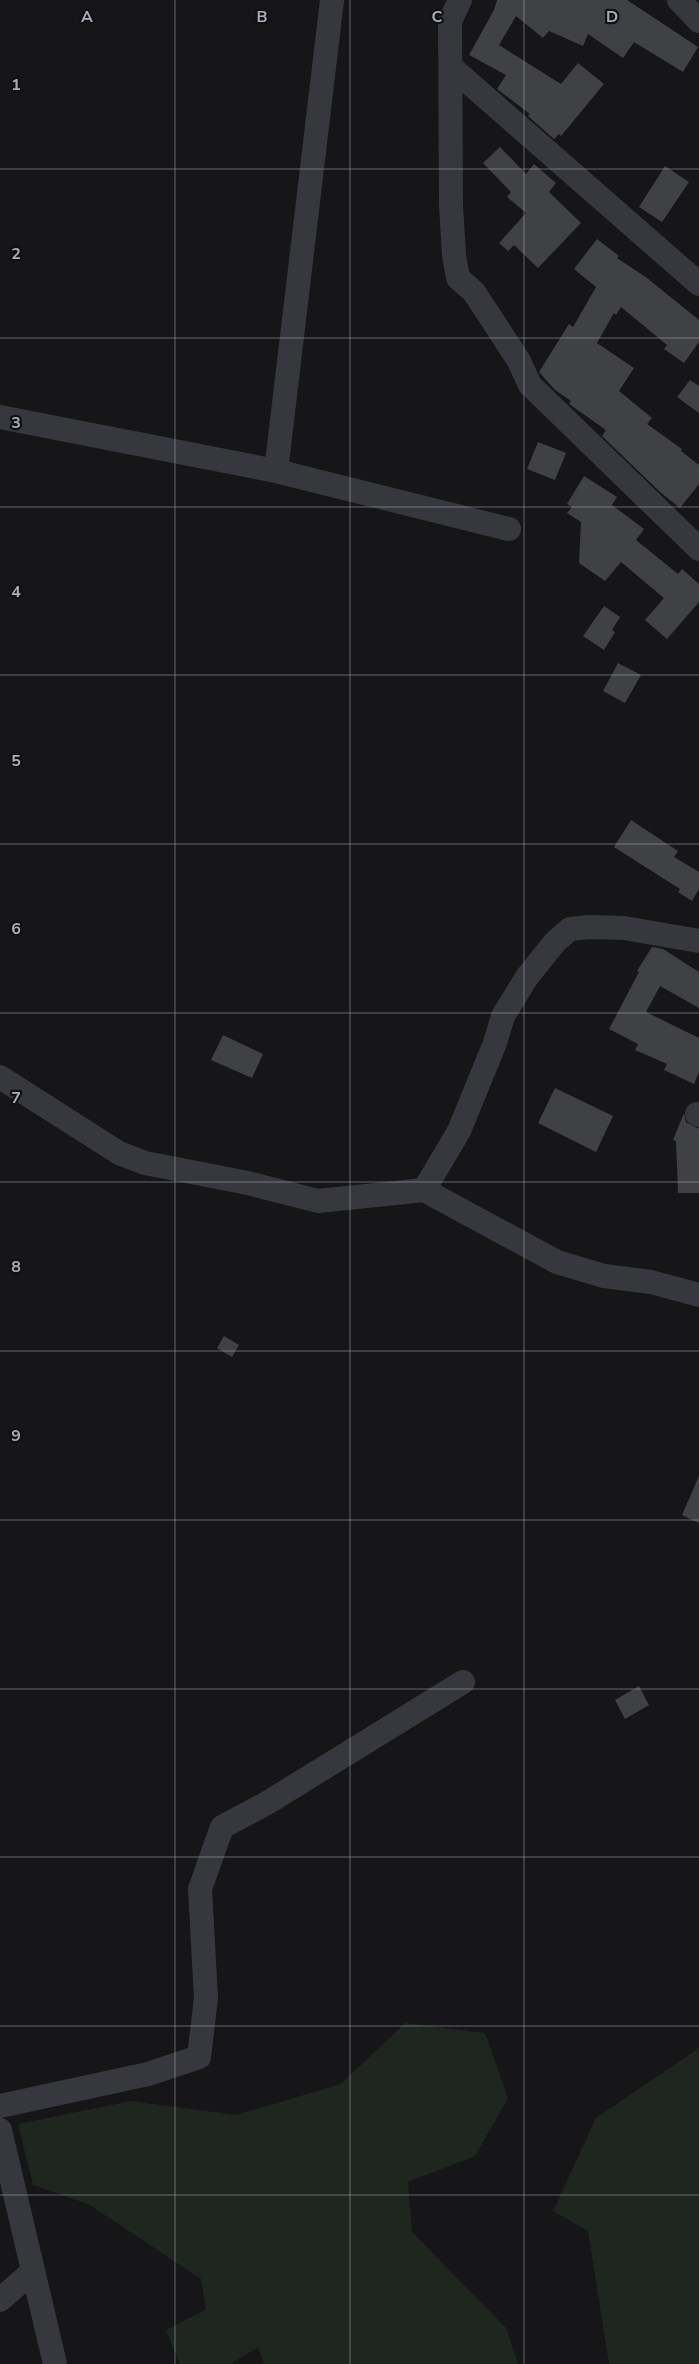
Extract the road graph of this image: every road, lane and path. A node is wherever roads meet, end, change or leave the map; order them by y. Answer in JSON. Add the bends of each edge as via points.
{"nodes":[{"id":1,"x":332,"y":0,"type":"edge"},
{"id":2,"x":460,"y":0,"type":"edge"},
{"id":3,"x":679,"y":0,"type":"edge"},
{"id":4,"x":699,"y":21,"type":"edge"},
{"id":5,"x":452,"y":67,"type":"junction"},
{"id":6,"x":699,"y":284,"type":"edge"},
{"id":7,"x":0,"y":417,"type":"edge"},
{"id":8,"x":276,"y":471,"type":"junction"},
{"id":9,"x":509,"y":529,"type":"dead end"},
{"id":10,"x":699,"y":549,"type":"edge"},
{"id":11,"x":699,"y":941,"type":"edge"},
{"id":12,"x":0,"y":1077,"type":"edge"},
{"id":13,"x":424,"y":1190,"type":"junction"},
{"id":14,"x":699,"y":1295,"type":"edge"},
{"id":15,"x":463,"y":1682,"type":"dead end"},
{"id":16,"x":0,"y":2106,"type":"edge"},
{"id":17,"x":0,"y":2130,"type":"edge"},
{"id":18,"x":33,"y":2271,"type":"junction"},
{"id":19,"x":0,"y":2300,"type":"edge"},
{"id":20,"x":55,"y":2364,"type":"edge"}],
"edges":[{"from":1,"to":8,"type":"street"},
{"from":2,"to":5,"type":"street","via":[[450,21]]},
{"from":3,"to":4,"type":"street"},
{"from":5,"to":6,"type":"street"},
{"from":5,"to":10,"type":"street","via":[[451,205],[458,278],[474,292],[519,361],[530,384]]},
{"from":7,"to":8,"type":"street"},
{"from":8,"to":9,"type":"street"},
{"from":11,"to":13,"type":"street","via":[[624,928],[589,927],[570,929],[555,942],[527,976],[503,1016],[458,1131]]},
{"from":12,"to":13,"type":"street","via":[[119,1153],[145,1163],[248,1183],[318,1201]]},
{"from":13,"to":14,"type":"street","via":[[557,1262],[604,1276],[651,1282]]},
{"from":15,"to":16,"type":"street","via":[[267,1803],[222,1827],[200,1890],[206,1998],[199,2057],[148,2074]]},
{"from":17,"to":18,"type":"street"},
{"from":18,"to":19,"type":"street"},
{"from":18,"to":20,"type":"street"}]}
